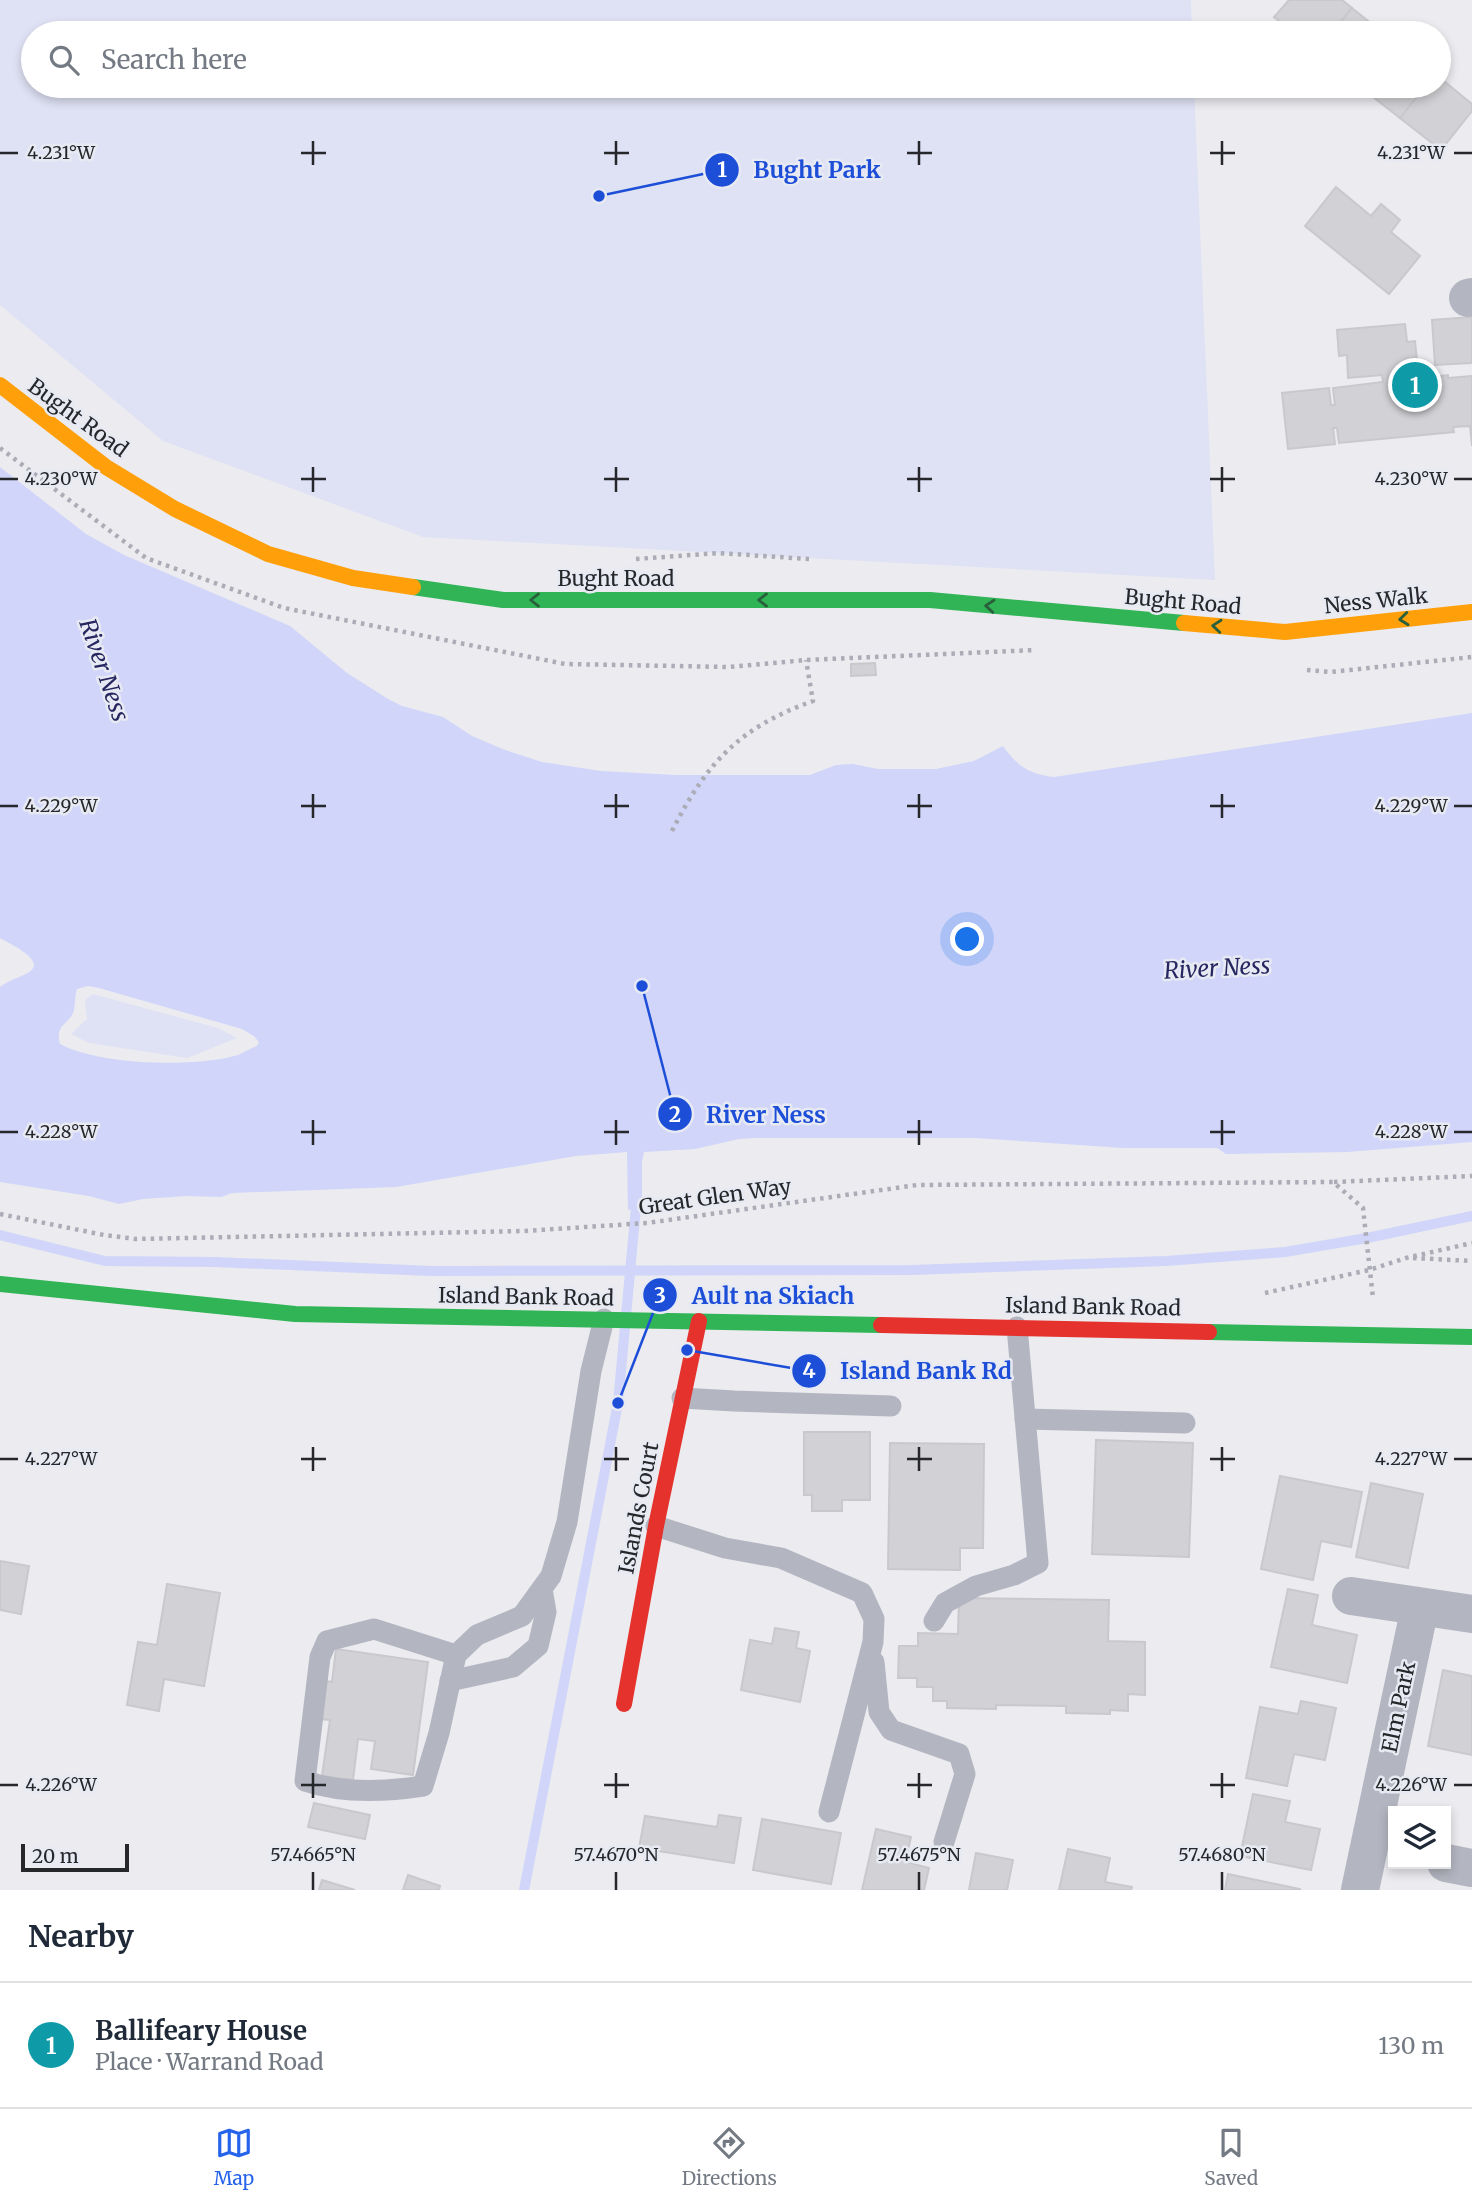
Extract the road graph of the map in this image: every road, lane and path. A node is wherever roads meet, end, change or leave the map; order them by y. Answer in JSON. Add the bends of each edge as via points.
{"nodes":[{"id":1,"x":0,"y":385,"type":"edge"},
{"id":2,"x":624,"y":560,"type":"dead end"},
{"id":3,"x":813,"y":560,"type":"dead end"},
{"id":4,"x":1472,"y":612,"type":"edge"},
{"id":5,"x":1285,"y":632,"type":"joint"},
{"id":6,"x":806,"y":660,"type":"dead end"},
{"id":7,"x":672,"y":831,"type":"dead end"},
{"id":8,"x":1472,"y":1176,"type":"edge"},
{"id":9,"x":1333,"y":1182,"type":"junction"},
{"id":10,"x":0,"y":1214,"type":"edge"},
{"id":11,"x":1472,"y":1243,"type":"edge"},
{"id":12,"x":1406,"y":1258,"type":"junction"},
{"id":13,"x":1472,"y":1261,"type":"edge"},
{"id":14,"x":0,"y":1284,"type":"edge"},
{"id":15,"x":608,"y":1320,"type":"junction"},
{"id":16,"x":699,"y":1321,"type":"junction"},
{"id":17,"x":1017,"y":1327,"type":"junction"},
{"id":18,"x":1472,"y":1337,"type":"edge"},
{"id":19,"x":682,"y":1398,"type":"junction"},
{"id":20,"x":891,"y":1406,"type":"dead end"},
{"id":21,"x":1025,"y":1419,"type":"junction"},
{"id":22,"x":1185,"y":1423,"type":"dead end"},
{"id":23,"x":656,"y":1526,"type":"junction"},
{"id":24,"x":542,"y":1589,"type":"junction"},
{"id":25,"x":1351,"y":1596,"type":"dead end"},
{"id":26,"x":1420,"y":1607,"type":"junction"},
{"id":27,"x":1472,"y":1614,"type":"edge"},
{"id":28,"x":934,"y":1621,"type":"dead end"},
{"id":29,"x":873,"y":1642,"type":"junction"},
{"id":30,"x":456,"y":1655,"type":"junction"},
{"id":31,"x":450,"y":1681,"type":"junction"},
{"id":32,"x":624,"y":1704,"type":"dead end"},
{"id":33,"x":829,"y":1812,"type":"dead end"},
{"id":34,"x":944,"y":1842,"type":"dead end"},
{"id":35,"x":1380,"y":1851,"type":"edge"},
{"id":36,"x":1451,"y":1864,"type":"edge"},
{"id":37,"x":1472,"y":1868,"type":"edge"},
{"id":38,"x":1360,"y":1890,"type":"edge"}],
"edges":[{"from":5,"to":1,"type":"street","name":"Bught Road","one_way":true,"via":[[930,600],[503,600],[353,578],[268,554],[175,509],[106,467]]},
{"from":2,"to":3,"type":"path","via":[[718,553]]},
{"from":4,"to":5,"type":"street","name":"Ness Walk","one_way":true},
{"from":6,"to":7,"type":"path","via":[[813,701],[767,720],[737,741],[689,798]]},
{"from":8,"to":9,"type":"path","name":"Great Glen Way"},
{"from":9,"to":10,"type":"path","name":"Great Glen Way","via":[[917,1185],[647,1223],[524,1231],[136,1239]]},
{"from":9,"to":12,"type":"path","via":[[1363,1208],[1369,1270]]},
{"from":11,"to":12,"type":"path"},
{"from":12,"to":13,"type":"path"},
{"from":14,"to":15,"type":"street","name":"Island Bank Road","via":[[295,1314]]},
{"from":15,"to":16,"type":"street","name":"Island Bank Road"},
{"from":15,"to":24,"type":"lane","via":[[591,1371],[567,1522],[551,1576]]},
{"from":16,"to":17,"type":"street","name":"Island Bank Road"},
{"from":16,"to":19,"type":"street","name":"Islands Court"},
{"from":17,"to":18,"type":"street","name":"Island Bank Road"},
{"from":17,"to":21,"type":"lane"},
{"from":19,"to":20,"type":"lane"},
{"from":19,"to":23,"type":"street","name":"Islands Court"},
{"from":21,"to":22,"type":"lane"},
{"from":21,"to":28,"type":"lane","via":[[1038,1563],[945,1602]]},
{"from":23,"to":29,"type":"lane","via":[[725,1548],[781,1558],[862,1593],[874,1619]]},
{"from":23,"to":32,"type":"street","name":"Islands Court"},
{"from":24,"to":30,"type":"lane","via":[[522,1616],[477,1635]]},
{"from":24,"to":31,"type":"lane","via":[[546,1612],[538,1646],[513,1667]]},
{"from":25,"to":26,"type":"street"},
{"from":26,"to":27,"type":"street"},
{"from":26,"to":35,"type":"street","name":"Elm Park"},
{"from":29,"to":33,"type":"lane"},
{"from":29,"to":34,"type":"lane","via":[[879,1712],[891,1731],[959,1754],[965,1774]]},
{"from":30,"to":31,"type":"lane"},
{"from":30,"to":31,"type":"lane","via":[[374,1629],[327,1641],[320,1657],[305,1782],[329,1789],[392,1791],[423,1786]]},
{"from":35,"to":38,"type":"street","name":"Elm Park"},
{"from":36,"to":37,"type":"street"}]}
